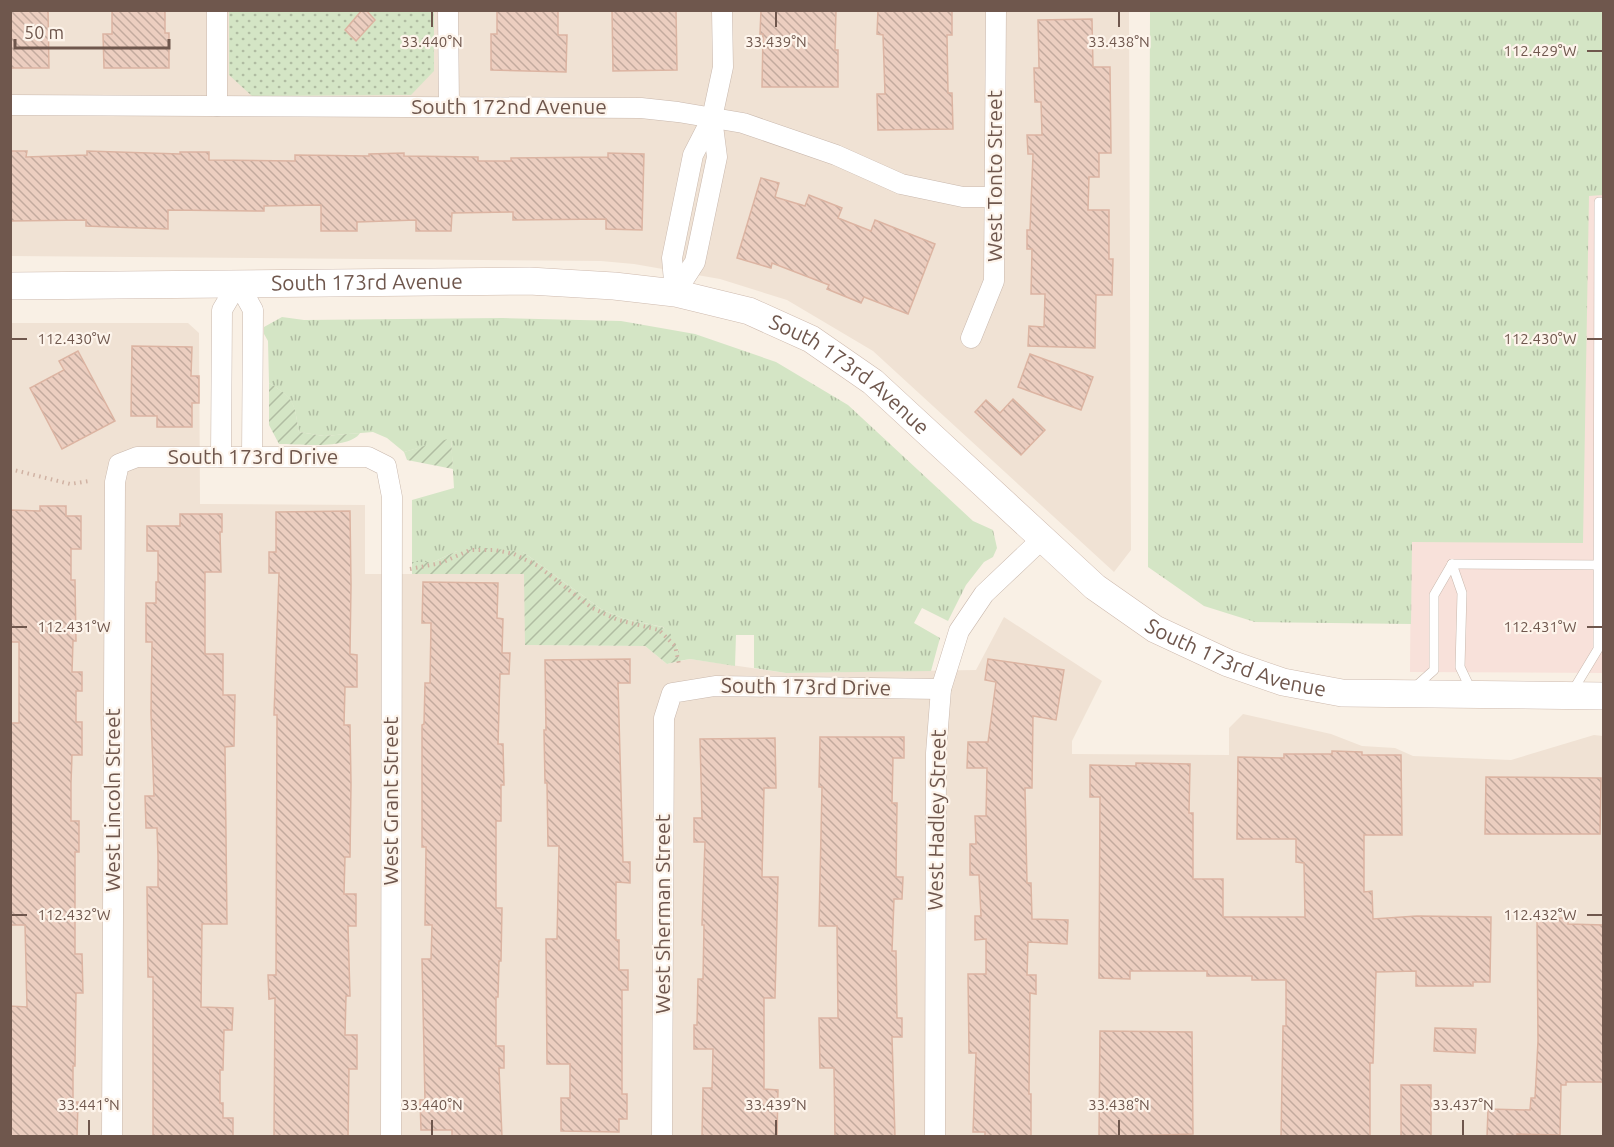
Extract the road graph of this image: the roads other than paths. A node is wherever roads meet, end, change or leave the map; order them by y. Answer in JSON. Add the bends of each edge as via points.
{"nodes":[{"id":1,"x":217,"y":10,"type":"edge"},
{"id":2,"x":448,"y":10,"type":"edge"},
{"id":3,"x":722,"y":10,"type":"edge"},
{"id":4,"x":996,"y":10,"type":"edge"},
{"id":5,"x":10,"y":105,"type":"edge"},
{"id":6,"x":218,"y":106,"type":"junction"},
{"id":7,"x":449,"y":107,"type":"junction"},
{"id":8,"x":712,"y":118,"type":"junction"},
{"id":9,"x":994,"y":196,"type":"junction"},
{"id":10,"x":1604,"y":202,"type":"edge"},
{"id":11,"x":238,"y":283,"type":"junction"},
{"id":12,"x":10,"y":286,"type":"edge"},
{"id":13,"x":675,"y":293,"type":"junction"},
{"id":14,"x":1601,"y":313,"type":"edge"},
{"id":15,"x":971,"y":338,"type":"dead end"},
{"id":16,"x":221,"y":456,"type":"junction"},
{"id":17,"x":252,"y":456,"type":"junction"},
{"id":18,"x":119,"y":464,"type":"joint"},
{"id":19,"x":386,"y":466,"type":"joint"},
{"id":20,"x":1042,"y":539,"type":"junction"},
{"id":21,"x":1452,"y":564,"type":"junction"},
{"id":22,"x":1601,"y":565,"type":"edge"},
{"id":23,"x":1601,"y":653,"type":"edge"},
{"id":24,"x":941,"y":689,"type":"junction"},
{"id":25,"x":672,"y":693,"type":"joint"},
{"id":26,"x":1408,"y":693,"type":"junction"},
{"id":27,"x":1473,"y":694,"type":"junction"},
{"id":28,"x":1570,"y":695,"type":"junction"},
{"id":29,"x":1604,"y":696,"type":"edge"},
{"id":30,"x":112,"y":1137,"type":"edge"},
{"id":31,"x":391,"y":1137,"type":"edge"},
{"id":32,"x":662,"y":1137,"type":"edge"},
{"id":33,"x":935,"y":1137,"type":"edge"}],
"edges":[{"from":1,"to":6,"type":"street"},
{"from":2,"to":7,"type":"street"},
{"from":3,"to":8,"type":"street","via":[[723,67]]},
{"from":4,"to":9,"type":"street","name":"West Tonto Street"},
{"from":5,"to":6,"type":"street","name":"South 172nd Avenue"},
{"from":6,"to":7,"type":"street","name":"South 172nd Avenue"},
{"from":7,"to":8,"type":"street","name":"South 172nd Avenue","via":[[641,108]]},
{"from":8,"to":9,"type":"street","name":"South 172nd Avenue","via":[[743,123],[836,155],[902,184],[963,197]]},
{"from":8,"to":13,"type":"street","via":[[693,155],[672,258]]},
{"from":9,"to":15,"type":"street","name":"West Tonto Street","via":[[994,281]]},
{"from":10,"to":14,"type":"lane","via":[[1599,202]]},
{"from":11,"to":12,"type":"street","name":"South 173rd Avenue"},
{"from":11,"to":13,"type":"street","name":"South 173rd Avenue","via":[[529,282]]},
{"from":11,"to":16,"type":"street","via":[[222,310]]},
{"from":11,"to":17,"type":"street","via":[[253,310]]},
{"from":13,"to":20,"type":"street","name":"South 173rd Avenue","via":[[749,311],[811,339],[842,359],[873,382]]},
{"from":14,"to":22,"type":"lane"},
{"from":16,"to":17,"type":"street","name":"South 173rd Drive"},
{"from":16,"to":18,"type":"street","name":"South 173rd Drive","via":[[138,457]]},
{"from":17,"to":19,"type":"street","name":"South 173rd Drive","via":[[368,456]]},
{"from":18,"to":30,"type":"street","name":"West Lincoln Street","via":[[114,487]]},
{"from":19,"to":31,"type":"street","name":"West Grant Street","via":[[392,497]]},
{"from":20,"to":24,"type":"street","name":"West Hadley Street","via":[[984,594],[959,631]]},
{"from":20,"to":26,"type":"street","name":"South 173rd Avenue","via":[[1095,588],[1155,629],[1228,663],[1283,682],[1342,693]]},
{"from":21,"to":22,"type":"lane"},
{"from":21,"to":26,"type":"lane","via":[[1434,595],[1434,670]]},
{"from":21,"to":27,"type":"lane","via":[[1461,593],[1460,667]]},
{"from":22,"to":23,"type":"lane"},
{"from":23,"to":28,"type":"lane"},
{"from":24,"to":25,"type":"street","name":"South 173rd Drive","via":[[715,686]]},
{"from":24,"to":33,"type":"street","name":"West Hadley Street","via":[[936,753]]},
{"from":25,"to":32,"type":"street","name":"West Sherman Street","via":[[664,718]]},
{"from":26,"to":27,"type":"street","name":"South 173rd Avenue"},
{"from":27,"to":28,"type":"street","name":"South 173rd Avenue"},
{"from":28,"to":29,"type":"street","name":"South 173rd Avenue"}]}
